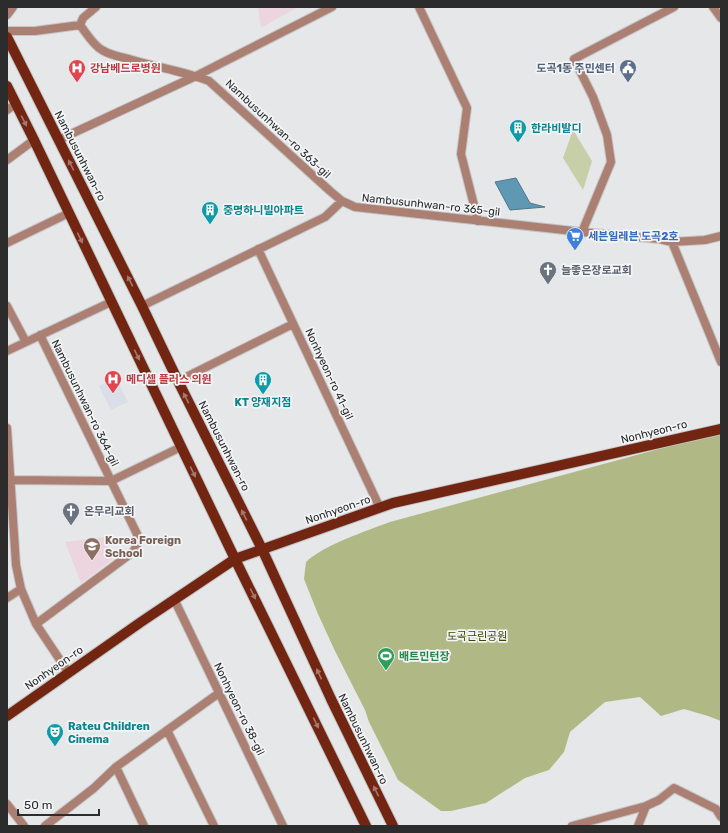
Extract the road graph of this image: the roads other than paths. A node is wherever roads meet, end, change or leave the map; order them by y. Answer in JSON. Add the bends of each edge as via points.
{"nodes":[{"id":1,"x":12,"y":7,"type":"edge"},
{"id":2,"x":96,"y":7,"type":"edge"},
{"id":3,"x":332,"y":7,"type":"edge"},
{"id":4,"x":419,"y":7,"type":"edge"},
{"id":5,"x":674,"y":7,"type":"edge"},
{"id":6,"x":713,"y":7,"type":"edge"},
{"id":7,"x":7,"y":15,"type":"edge"},
{"id":8,"x":721,"y":18,"type":"edge"},
{"id":9,"x":80,"y":25,"type":"junction"},
{"id":10,"x":7,"y":31,"type":"edge"},
{"id":11,"x":7,"y":36,"type":"edge"},
{"id":12,"x":196,"y":76,"type":"junction"},
{"id":13,"x":7,"y":86,"type":"edge"},
{"id":14,"x":16,"y":104,"type":"junction"},
{"id":15,"x":7,"y":110,"type":"edge"},
{"id":16,"x":34,"y":140,"type":"junction"},
{"id":17,"x":58,"y":140,"type":"junction"},
{"id":18,"x":7,"y":160,"type":"edge"},
{"id":19,"x":342,"y":201,"type":"junction"},
{"id":20,"x":69,"y":213,"type":"junction"},
{"id":21,"x":478,"y":221,"type":"junction"},
{"id":22,"x":582,"y":232,"type":"junction"},
{"id":23,"x":721,"y":236,"type":"edge"},
{"id":24,"x":672,"y":242,"type":"junction"},
{"id":25,"x":7,"y":243,"type":"edge"},
{"id":26,"x":258,"y":249,"type":"junction"},
{"id":27,"x":111,"y":302,"type":"junction"},
{"id":28,"x":7,"y":306,"type":"edge"},
{"id":29,"x":142,"y":306,"type":"junction"},
{"id":30,"x":293,"y":324,"type":"junction"},
{"id":31,"x":40,"y":335,"type":"junction"},
{"id":32,"x":26,"y":342,"type":"junction"},
{"id":33,"x":7,"y":351,"type":"edge"},
{"id":34,"x":721,"y":362,"type":"edge"},
{"id":35,"x":178,"y":381,"type":"junction"},
{"id":36,"x":7,"y":428,"type":"edge"},
{"id":37,"x":721,"y":428,"type":"edge"},
{"id":38,"x":181,"y":447,"type":"junction"},
{"id":39,"x":10,"y":480,"type":"junction"},
{"id":40,"x":111,"y":481,"type":"junction"},
{"id":41,"x":380,"y":508,"type":"junction"},
{"id":42,"x":262,"y":549,"type":"junction"},
{"id":43,"x":235,"y":559,"type":"junction"},
{"id":44,"x":21,"y":589,"type":"junction"},
{"id":45,"x":7,"y":597,"type":"edge"},
{"id":46,"x":175,"y":601,"type":"junction"},
{"id":47,"x":36,"y":624,"type":"junction"},
{"id":48,"x":68,"y":672,"type":"junction"},
{"id":49,"x":219,"y":693,"type":"junction"},
{"id":50,"x":7,"y":716,"type":"edge"},
{"id":51,"x":167,"y":730,"type":"junction"},
{"id":52,"x":116,"y":767,"type":"junction"},
{"id":53,"x":7,"y":804,"type":"edge"},
{"id":54,"x":646,"y":806,"type":"junction"},
{"id":55,"x":721,"y":817,"type":"edge"},
{"id":56,"x":24,"y":826,"type":"edge"},
{"id":57,"x":45,"y":826,"type":"edge"},
{"id":58,"x":144,"y":826,"type":"edge"},
{"id":59,"x":214,"y":826,"type":"edge"},
{"id":60,"x":283,"y":826,"type":"edge"},
{"id":61,"x":366,"y":826,"type":"edge"},
{"id":62,"x":393,"y":826,"type":"edge"},
{"id":63,"x":572,"y":826,"type":"edge"},
{"id":64,"x":638,"y":826,"type":"edge"}],
"edges":[{"from":1,"to":7,"type":"street"},
{"from":2,"to":9,"type":"street","via":[[83,18]]},
{"from":3,"to":12,"type":"street"},
{"from":4,"to":21,"type":"street","via":[[467,108],[461,154]]},
{"from":5,"to":22,"type":"street","via":[[574,59],[594,97],[607,135],[612,162]]},
{"from":6,"to":8,"type":"street"},
{"from":9,"to":10,"type":"street"},
{"from":9,"to":12,"type":"street","name":"Nambusunhwan-ro 363-gil","via":[[91,40],[109,54]]},
{"from":11,"to":17,"type":"main road","name":"Nambusunhwan-ro"},
{"from":12,"to":17,"type":"street"},
{"from":12,"to":19,"type":"street","name":"Nambusunhwan-ro 363-gil","via":[[209,81]]},
{"from":13,"to":14,"type":"main road"},
{"from":14,"to":15,"type":"street"},
{"from":14,"to":16,"type":"main road","one_way":true},
{"from":16,"to":18,"type":"street"},
{"from":16,"to":20,"type":"main road"},
{"from":29,"to":17,"type":"main road","name":"Nambusunhwan-ro","one_way":true},
{"from":19,"to":21,"type":"street","name":"Nambusunhwan-ro 365-gil","via":[[355,207]]},
{"from":19,"to":26,"type":"street","via":[[325,218]]},
{"from":20,"to":25,"type":"street"},
{"from":20,"to":27,"type":"main road","one_way":true},
{"from":21,"to":22,"type":"street","name":"Nambusunhwan-ro 365-gil"},
{"from":22,"to":24,"type":"street","name":"Nambusunhwan-ro 365-gil"},
{"from":23,"to":24,"type":"street","name":"Nambusunhwan-ro 365-gil","via":[[705,240]]},
{"from":24,"to":34,"type":"street"},
{"from":26,"to":29,"type":"street"},
{"from":26,"to":30,"type":"street","name":"Nonhyeon-ro 41-gil"},
{"from":27,"to":31,"type":"street"},
{"from":27,"to":38,"type":"main road","one_way":true},
{"from":28,"to":32,"type":"street"},
{"from":29,"to":35,"type":"main road","name":"Nambusunhwan-ro"},
{"from":30,"to":35,"type":"street"},
{"from":30,"to":41,"type":"street","name":"Nonhyeon-ro 41-gil"},
{"from":31,"to":32,"type":"street"},
{"from":31,"to":40,"type":"street","name":"Nambusunhwan-ro 364-gil"},
{"from":32,"to":33,"type":"street"},
{"from":42,"to":35,"type":"main road","name":"Nambusunhwan-ro","one_way":true},
{"from":36,"to":39,"type":"street"},
{"from":37,"to":41,"type":"main road","name":"Nonhyeon-ro"},
{"from":38,"to":40,"type":"street","name":"Nambusunhwan-ro 364-gil"},
{"from":38,"to":43,"type":"main road","one_way":true},
{"from":39,"to":40,"type":"street","name":"Nambusunhwan-ro 364-gil"},
{"from":39,"to":44,"type":"street","via":[[16,565]]},
{"from":40,"to":47,"type":"street","name":"Nambusunhwan-ro 364-gil","via":[[137,534],[137,545],[133,552]]},
{"from":41,"to":42,"type":"main road","name":"Nonhyeon-ro"},
{"from":42,"to":43,"type":"main road","name":"Nonhyeon-ro"},
{"from":62,"to":42,"type":"main road","name":"Nambusunhwan-ro","one_way":true},
{"from":43,"to":46,"type":"main road","name":"Nonhyeon-ro"},
{"from":43,"to":61,"type":"main road","one_way":true},
{"from":44,"to":45,"type":"street"},
{"from":44,"to":47,"type":"street"},
{"from":46,"to":48,"type":"main road","name":"Nonhyeon-ro"},
{"from":46,"to":49,"type":"street","name":"Nonhyeon-ro 38-gil"},
{"from":47,"to":48,"type":"street"},
{"from":48,"to":50,"type":"main road","name":"Nonhyeon-ro"},
{"from":49,"to":51,"type":"street"},
{"from":49,"to":60,"type":"street","name":"Nonhyeon-ro 38-gil"},
{"from":51,"to":52,"type":"street"},
{"from":51,"to":59,"type":"street"},
{"from":52,"to":57,"type":"street","via":[[94,788]]},
{"from":52,"to":58,"type":"street"},
{"from":53,"to":56,"type":"street"},
{"from":54,"to":55,"type":"street","via":[[674,788],[716,809]]},
{"from":54,"to":63,"type":"street"},
{"from":54,"to":64,"type":"street"}]}
